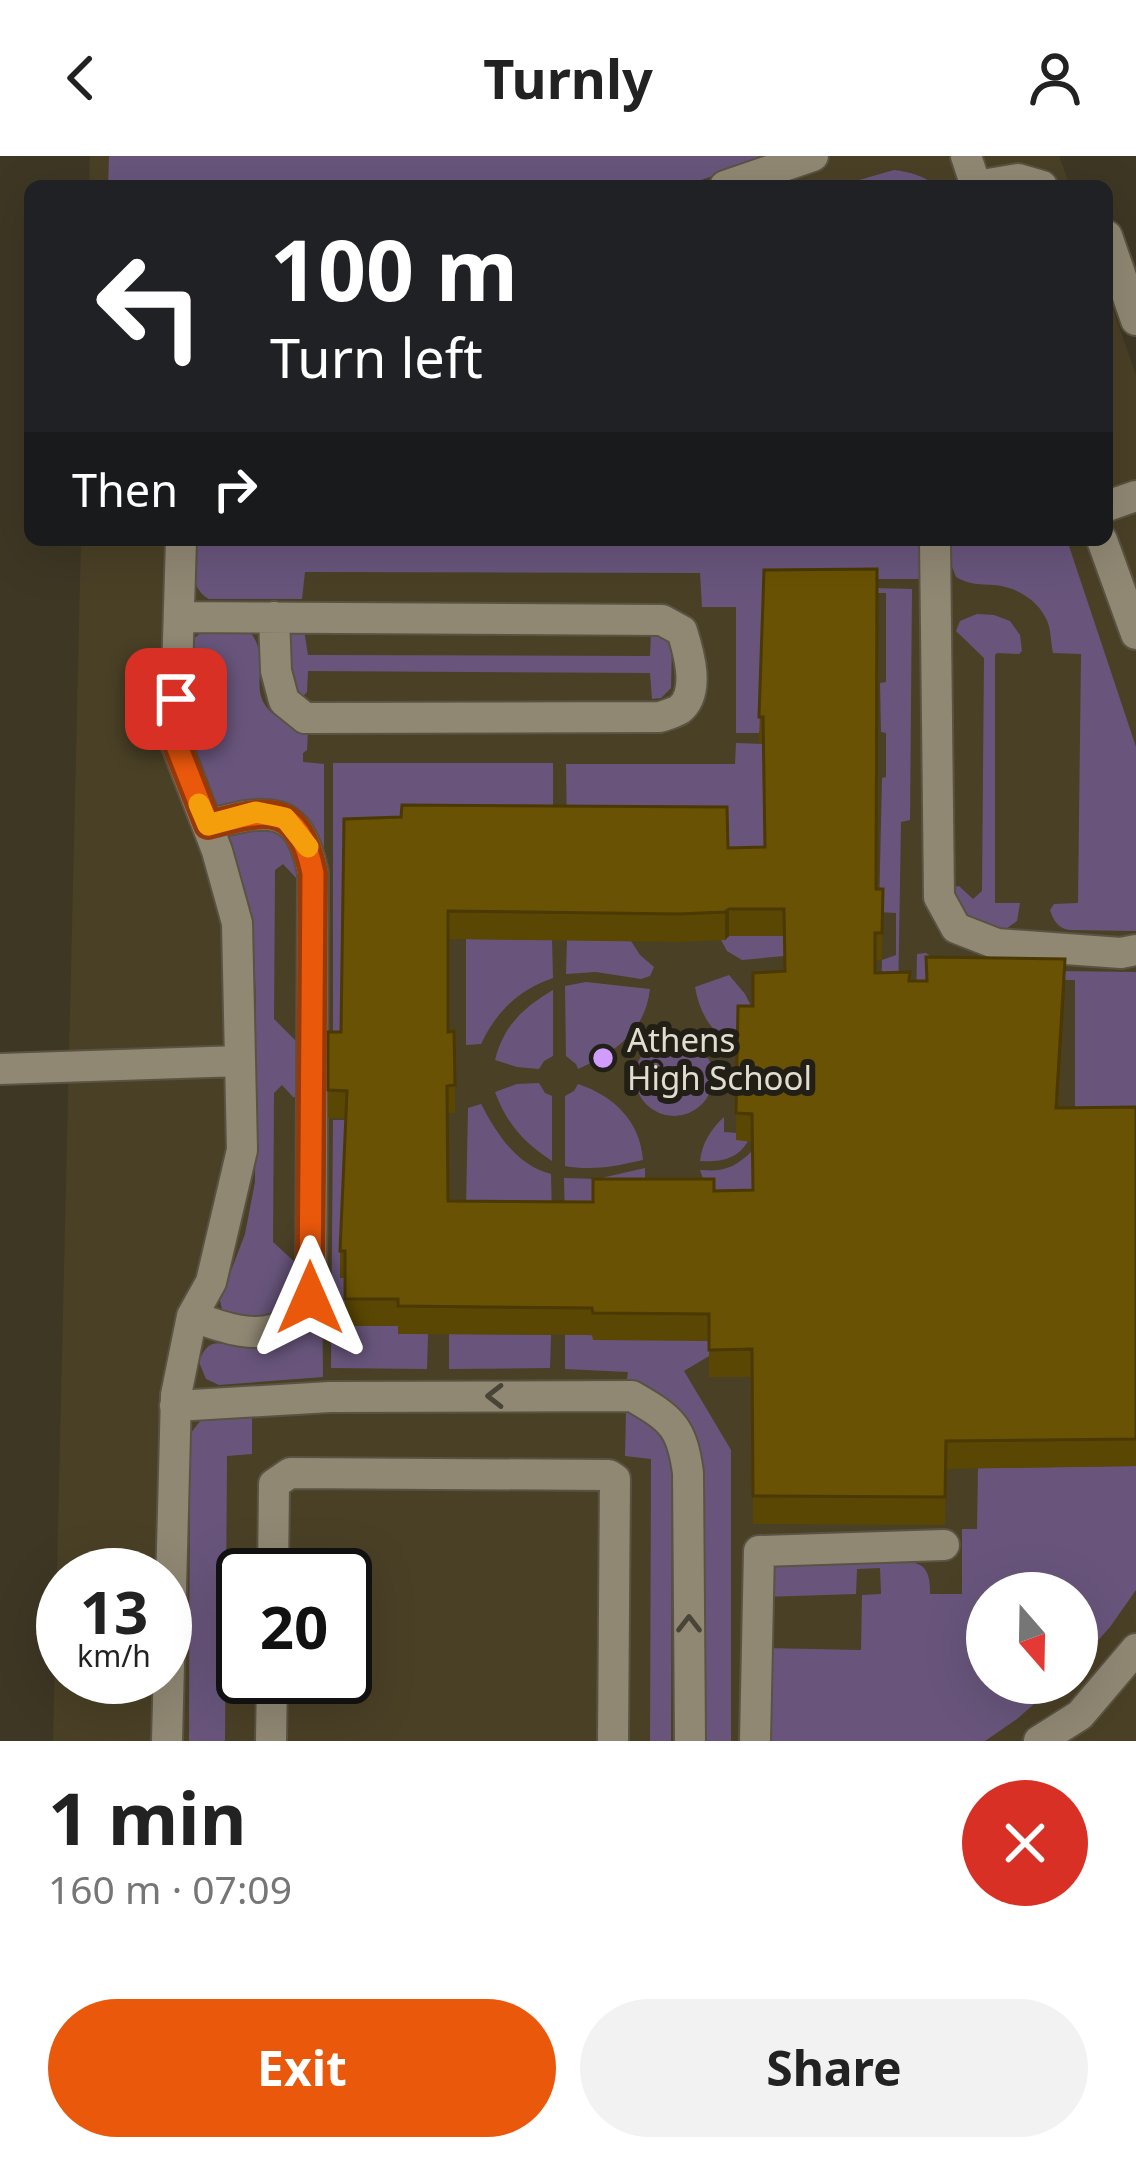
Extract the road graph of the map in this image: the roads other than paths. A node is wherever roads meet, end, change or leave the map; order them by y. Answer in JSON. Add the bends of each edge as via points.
{"nodes":[{"id":1,"x":813,"y":156,"type":"edge"},
{"id":2,"x":743,"y":180,"type":"edge"},
{"id":3,"x":1113,"y":253,"type":"edge"},
{"id":4,"x":1136,"y":320,"type":"edge"},
{"id":5,"x":181,"y":546,"type":"edge"},
{"id":6,"x":935,"y":546,"type":"edge"},
{"id":7,"x":1104,"y":546,"type":"edge"},
{"id":8,"x":179,"y":616,"type":"junction"},
{"id":9,"x":274,"y":617,"type":"junction"},
{"id":10,"x":1136,"y":634,"type":"edge"},
{"id":11,"x":208,"y":825,"type":"junction"},
{"id":12,"x":1136,"y":950,"type":"edge"},
{"id":13,"x":240,"y":1060,"type":"junction"},
{"id":14,"x":0,"y":1069,"type":"edge"},
{"id":15,"x":192,"y":1316,"type":"junction"},
{"id":16,"x":176,"y":1406,"type":"junction"},
{"id":17,"x":944,"y":1545,"type":"dead end"},
{"id":18,"x":273,"y":1548,"type":"edge"},
{"id":19,"x":1136,"y":1648,"type":"edge"},
{"id":20,"x":272,"y":1704,"type":"edge"},
{"id":21,"x":167,"y":1741,"type":"edge"},
{"id":22,"x":271,"y":1741,"type":"edge"},
{"id":23,"x":613,"y":1741,"type":"edge"},
{"id":24,"x":690,"y":1741,"type":"edge"},
{"id":25,"x":755,"y":1741,"type":"edge"},
{"id":26,"x":1039,"y":1741,"type":"edge"}],
"edges":[{"from":1,"to":2,"type":"lane"},
{"from":3,"to":4,"type":"lane"},
{"from":5,"to":8,"type":"lane"},
{"from":6,"to":12,"type":"lane","via":[[939,897],[956,928],[997,944]]},
{"from":7,"to":10,"type":"lane"},
{"from":8,"to":9,"type":"lane"},
{"from":8,"to":11,"type":"lane","via":[[175,741]]},
{"from":9,"to":9,"type":"lane","via":[[662,620],[682,631],[691,695],[660,717],[305,718],[284,701]]},
{"from":11,"to":13,"type":"lane","via":[[237,923]]},
{"from":11,"to":15,"type":"lane","via":[[256,812],[285,818],[307,845],[310,1298],[286,1325],[257,1332]]},
{"from":13,"to":14,"type":"lane"},
{"from":13,"to":15,"type":"lane","via":[[242,1150],[211,1282]]},
{"from":15,"to":16,"type":"lane"},
{"from":16,"to":21,"type":"lane"},
{"from":24,"to":16,"type":"lane","one_way":true,"via":[[688,1473],[684,1443],[664,1414],[632,1396],[329,1396]]},
{"from":17,"to":25,"type":"lane","via":[[759,1551]]},
{"from":18,"to":23,"type":"lane","via":[[274,1484],[290,1473],[609,1475]]},
{"from":19,"to":26,"type":"lane","via":[[1081,1715]]},
{"from":20,"to":22,"type":"lane"}]}
